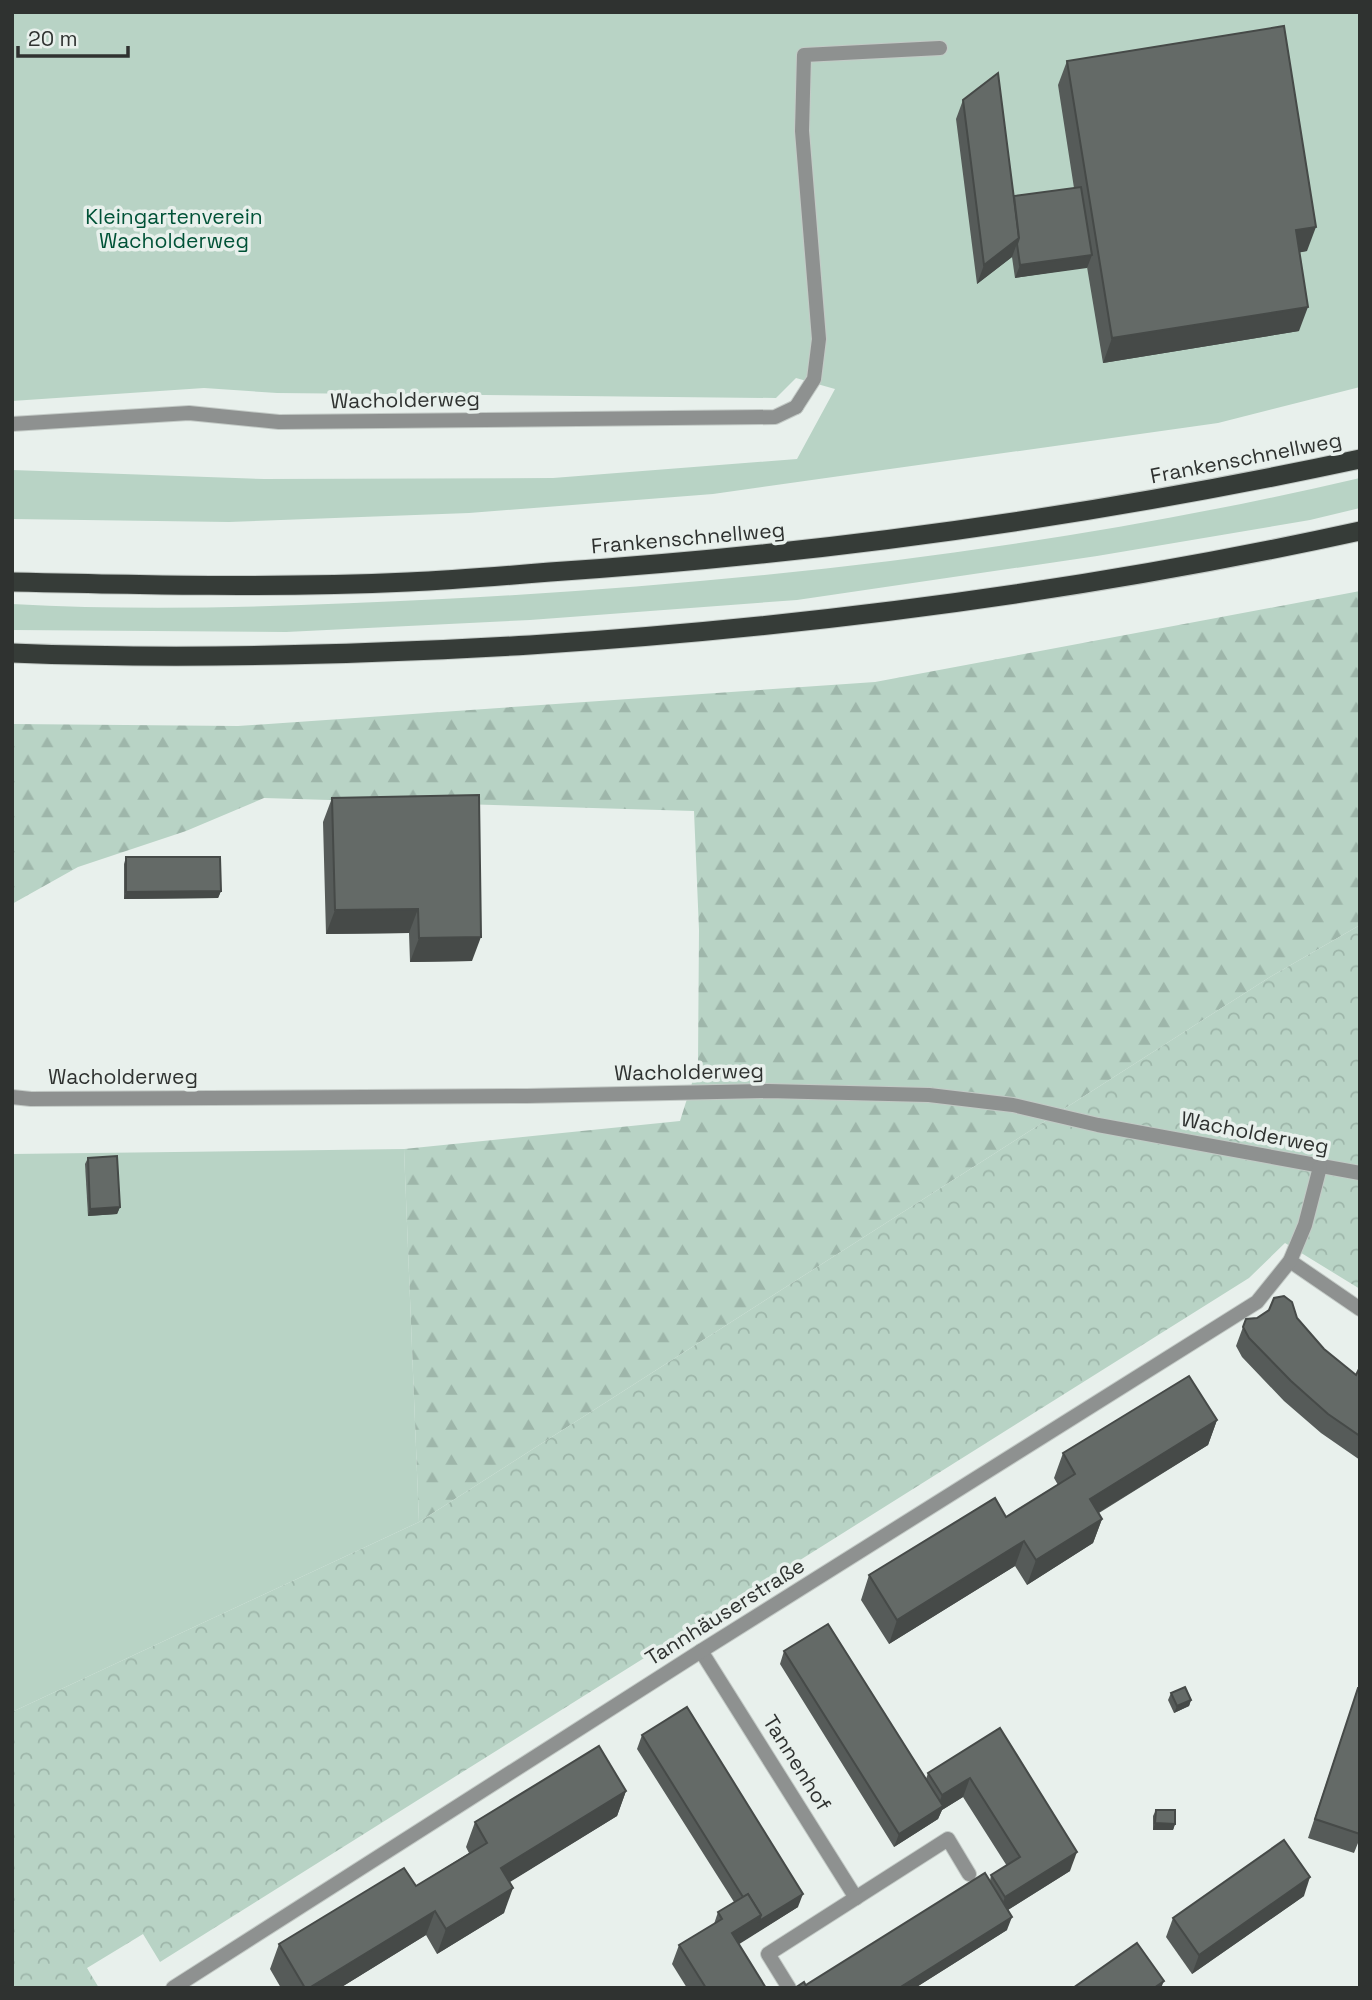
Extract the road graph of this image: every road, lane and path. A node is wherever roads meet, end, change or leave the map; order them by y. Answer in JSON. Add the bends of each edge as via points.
{"nodes":[{"id":1,"x":940,"y":48,"type":"dead end"},
{"id":2,"x":12,"y":424,"type":"edge"},
{"id":3,"x":1360,"y":459,"type":"edge"},
{"id":4,"x":1360,"y":531,"type":"edge"},
{"id":5,"x":12,"y":582,"type":"edge"},
{"id":6,"x":12,"y":653,"type":"edge"},
{"id":7,"x":12,"y":1097,"type":"edge"},
{"id":8,"x":1320,"y":1167,"type":"junction"},
{"id":9,"x":1360,"y":1173,"type":"edge"},
{"id":10,"x":1290,"y":1261,"type":"junction"},
{"id":11,"x":1360,"y":1309,"type":"edge"},
{"id":12,"x":701,"y":1651,"type":"junction"},
{"id":13,"x":969,"y":1874,"type":"dead end"},
{"id":14,"x":856,"y":1898,"type":"junction"},
{"id":15,"x":173,"y":1988,"type":"edge"},
{"id":16,"x":789,"y":1988,"type":"edge"}],
"edges":[{"from":1,"to":2,"type":"street","name":"Wacholderweg","via":[[804,55],[802,131],[820,339],[814,379],[796,407],[775,417],[279,422],[189,413]]},
{"from":3,"to":5,"type":"highway","name":"Frankenschnellweg","via":[[1055,517],[729,559],[409,582]]},
{"from":4,"to":6,"type":"highway","via":[[1146,573],[974,600],[653,637],[311,655]]},
{"from":7,"to":8,"type":"street","name":"Wacholderweg","via":[[768,1091],[929,1094],[1013,1105]]},
{"from":8,"to":9,"type":"street","name":"Wacholderweg"},
{"from":8,"to":10,"type":"street","name":"Tannhäuserstraße","via":[[1306,1225]]},
{"from":10,"to":11,"type":"street"},
{"from":10,"to":12,"type":"street","name":"Tannhäuserstraße","via":[[1257,1302]]},
{"from":12,"to":14,"type":"street","name":"Tannenhof"},
{"from":12,"to":15,"type":"street","name":"Tannhäuserstraße"},
{"from":13,"to":14,"type":"street","via":[[948,1839]]},
{"from":14,"to":16,"type":"street","via":[[768,1954]]}]}
